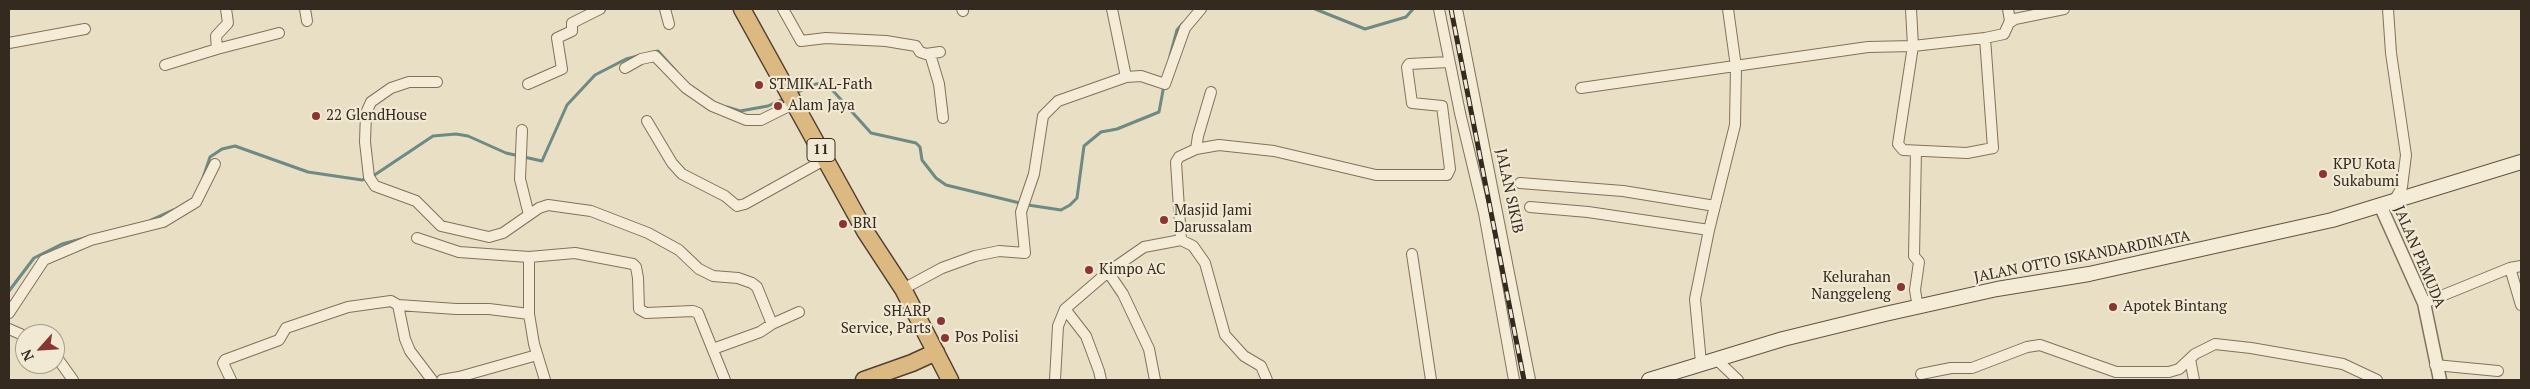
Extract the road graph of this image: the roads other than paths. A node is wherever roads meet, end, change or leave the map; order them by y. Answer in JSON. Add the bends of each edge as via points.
{"nodes":[{"id":1,"x":226,"y":9,"type":"edge"},
{"id":2,"x":305,"y":9,"type":"edge"},
{"id":3,"x":600,"y":9,"type":"edge"},
{"id":4,"x":665,"y":9,"type":"edge"},
{"id":5,"x":742,"y":9,"type":"edge"},
{"id":6,"x":783,"y":9,"type":"edge"},
{"id":7,"x":1112,"y":9,"type":"edge"},
{"id":8,"x":1201,"y":9,"type":"edge"},
{"id":9,"x":1439,"y":9,"type":"edge"},
{"id":10,"x":1457,"y":9,"type":"edge"},
{"id":11,"x":1728,"y":9,"type":"edge"},
{"id":12,"x":1911,"y":9,"type":"edge"},
{"id":13,"x":2008,"y":9,"type":"edge"},
{"id":14,"x":2064,"y":9,"type":"edge"},
{"id":15,"x":2388,"y":9,"type":"edge"},
{"id":16,"x":307,"y":21,"type":"dead end"},
{"id":17,"x":2010,"y":22,"type":"junction"},
{"id":18,"x":669,"y":24,"type":"dead end"},
{"id":19,"x":85,"y":29,"type":"dead end"},
{"id":20,"x":279,"y":33,"type":"dead end"},
{"id":21,"x":1985,"y":38,"type":"junction"},
{"id":22,"x":9,"y":43,"type":"edge"},
{"id":23,"x":1913,"y":46,"type":"junction"},
{"id":24,"x":217,"y":49,"type":"junction"},
{"id":25,"x":1450,"y":62,"type":"junction"},
{"id":26,"x":164,"y":65,"type":"dead end"},
{"id":27,"x":1736,"y":67,"type":"junction"},
{"id":28,"x":625,"y":68,"type":"dead end"},
{"id":29,"x":1126,"y":77,"type":"junction"},
{"id":30,"x":437,"y":82,"type":"dead end"},
{"id":31,"x":528,"y":84,"type":"dead end"},
{"id":32,"x":1581,"y":88,"type":"dead end"},
{"id":33,"x":1211,"y":92,"type":"dead end"},
{"id":34,"x":795,"y":103,"type":"junction"},
{"id":35,"x":943,"y":118,"type":"dead end"},
{"id":36,"x":647,"y":121,"type":"dead end"},
{"id":37,"x":1463,"y":127,"type":"junction"},
{"id":38,"x":522,"y":130,"type":"dead end"},
{"id":39,"x":1446,"y":131,"type":"junction"},
{"id":40,"x":1196,"y":149,"type":"junction"},
{"id":41,"x":1916,"y":151,"type":"junction"},
{"id":42,"x":826,"y":159,"type":"junction"},
{"id":43,"x":2521,"y":162,"type":"edge"},
{"id":44,"x":215,"y":164,"type":"dead end"},
{"id":45,"x":1520,"y":183,"type":"dead end"},
{"id":46,"x":2394,"y":201,"type":"junction"},
{"id":47,"x":2380,"y":205,"type":"junction"},
{"id":48,"x":1715,"y":206,"type":"junction"},
{"id":49,"x":1530,"y":207,"type":"dead end"},
{"id":50,"x":529,"y":215,"type":"junction"},
{"id":51,"x":1709,"y":230,"type":"junction"},
{"id":52,"x":417,"y":238,"type":"dead end"},
{"id":53,"x":1181,"y":240,"type":"junction"},
{"id":54,"x":1412,"y":254,"type":"dead end"},
{"id":55,"x":529,"y":257,"type":"junction"},
{"id":56,"x":2521,"y":266,"type":"edge"},
{"id":57,"x":2510,"y":268,"type":"junction"},
{"id":58,"x":1108,"y":272,"type":"junction"},
{"id":59,"x":903,"y":289,"type":"junction"},
{"id":60,"x":2424,"y":303,"type":"junction"},
{"id":61,"x":398,"y":305,"type":"junction"},
{"id":62,"x":2521,"y":305,"type":"edge"},
{"id":63,"x":1918,"y":308,"type":"junction"},
{"id":64,"x":1065,"y":309,"type":"junction"},
{"id":65,"x":799,"y":312,"type":"dead end"},
{"id":66,"x":9,"y":313,"type":"edge"},
{"id":67,"x":529,"y":314,"type":"junction"},
{"id":68,"x":772,"y":324,"type":"junction"},
{"id":69,"x":713,"y":349,"type":"junction"},
{"id":70,"x":936,"y":352,"type":"junction"},
{"id":71,"x":538,"y":355,"type":"junction"},
{"id":72,"x":1716,"y":359,"type":"junction"},
{"id":73,"x":2190,"y":359,"type":"junction"},
{"id":74,"x":1701,"y":363,"type":"junction"},
{"id":75,"x":2436,"y":365,"type":"junction"},
{"id":76,"x":65,"y":369,"type":"edge"},
{"id":77,"x":2498,"y":371,"type":"dead end"},
{"id":78,"x":1921,"y":374,"type":"dead end"},
{"id":79,"x":73,"y":380,"type":"edge"},
{"id":80,"x":232,"y":380,"type":"edge"},
{"id":81,"x":432,"y":380,"type":"edge"},
{"id":82,"x":442,"y":380,"type":"edge"},
{"id":83,"x":545,"y":380,"type":"edge"},
{"id":84,"x":726,"y":380,"type":"edge"},
{"id":85,"x":864,"y":380,"type":"edge"},
{"id":86,"x":950,"y":380,"type":"edge"},
{"id":87,"x":1055,"y":380,"type":"edge"},
{"id":88,"x":1101,"y":380,"type":"edge"},
{"id":89,"x":1155,"y":380,"type":"edge"},
{"id":90,"x":1267,"y":380,"type":"edge"},
{"id":91,"x":1431,"y":380,"type":"edge"},
{"id":92,"x":1514,"y":380,"type":"edge"},
{"id":93,"x":1530,"y":380,"type":"edge"},
{"id":94,"x":1648,"y":380,"type":"edge"},
{"id":95,"x":1738,"y":380,"type":"edge"},
{"id":96,"x":2194,"y":380,"type":"edge"},
{"id":97,"x":2377,"y":380,"type":"edge"},
{"id":98,"x":2440,"y":380,"type":"edge"}],
"edges":[{"from":1,"to":24,"type":"street","via":[[228,23],[216,36]]},
{"from":2,"to":16,"type":"street"},
{"from":3,"to":31,"type":"street","via":[[572,23],[572,30],[557,38],[562,69]]},
{"from":4,"to":18,"type":"street"},
{"from":5,"to":34,"type":"highway","number":"11"},
{"from":6,"to":35,"type":"street","via":[[801,41],[826,38],[886,41],[916,46],[920,52],[935,53]]},
{"from":7,"to":29,"type":"street"},
{"from":8,"to":29,"type":"street","via":[[1185,28],[1163,84],[1141,76]]},
{"from":9,"to":25,"type":"street"},
{"from":10,"to":93,"type":"street","name":"JALAN SIKIB"},
{"from":11,"to":27,"type":"street"},
{"from":12,"to":23,"type":"street"},
{"from":13,"to":17,"type":"street"},
{"from":14,"to":17,"type":"street","via":[[2023,16]]},
{"from":15,"to":46,"type":"street","via":[[2406,155],[2402,187]]},
{"from":17,"to":21,"type":"street","via":[[2004,34]]},
{"from":19,"to":22,"type":"street"},
{"from":20,"to":24,"type":"street"},
{"from":21,"to":23,"type":"street"},
{"from":21,"to":41,"type":"street","via":[[1994,146],[1966,153]]},
{"from":23,"to":27,"type":"street","via":[[1868,47]]},
{"from":23,"to":41,"type":"street","via":[[1898,144],[1903,150]]},
{"from":24,"to":26,"type":"street"},
{"from":25,"to":37,"type":"street"},
{"from":25,"to":39,"type":"street","via":[[1407,66],[1412,103],[1441,105]]},
{"from":27,"to":32,"type":"street"},
{"from":27,"to":48,"type":"street","via":[[1735,125]]},
{"from":28,"to":34,"type":"street","via":[[655,56],[686,88],[712,106],[746,120],[761,120]]},
{"from":29,"to":59,"type":"street","via":[[1058,101],[1043,116],[1034,174],[1021,212],[1025,253],[999,251],[974,256],[942,268]]},
{"from":30,"to":50,"type":"street","via":[[408,82],[391,88],[371,102],[366,113],[366,142],[371,182],[416,201],[441,226],[485,236],[503,233]]},
{"from":33,"to":40,"type":"street"},
{"from":34,"to":42,"type":"highway","number":"11"},
{"from":36,"to":42,"type":"street","via":[[682,174],[725,196],[737,206]]},
{"from":37,"to":39,"type":"street"},
{"from":37,"to":92,"type":"street","via":[[1484,213]]},
{"from":38,"to":50,"type":"street","via":[[520,179]]},
{"from":39,"to":40,"type":"street","via":[[1450,169],[1449,174],[1444,175],[1376,175],[1274,151],[1219,145]]},
{"from":40,"to":53,"type":"street","via":[[1179,157],[1176,162]]},
{"from":41,"to":63,"type":"street","via":[[1914,256],[1919,262],[1915,290]]},
{"from":42,"to":59,"type":"highway","number":"11","via":[[865,231]]},
{"from":43,"to":46,"type":"main road","name":"JALAN OTTO ISKANDARDINATA"},
{"from":44,"to":66,"type":"street","via":[[196,202],[163,222],[91,240],[44,260]]},
{"from":45,"to":48,"type":"street","via":[[1624,192]]},
{"from":46,"to":47,"type":"main road","name":"JALAN OTTO ISKANDARDINATA"},
{"from":47,"to":60,"type":"street","name":"JALAN PEMUDA"},
{"from":47,"to":63,"type":"main road","name":"JALAN OTTO ISKANDARDINATA","via":[[2332,220],[2196,252],[1997,289]]},
{"from":48,"to":51,"type":"street"},
{"from":49,"to":51,"type":"street"},
{"from":50,"to":68,"type":"street","via":[[548,205],[560,206],[591,211],[648,233],[679,250],[713,276],[752,283],[757,287]]},
{"from":51,"to":74,"type":"street","via":[[1695,299]]},
{"from":52,"to":55,"type":"street","via":[[447,250]]},
{"from":53,"to":58,"type":"street","via":[[1144,247]]},
{"from":53,"to":90,"type":"street","via":[[1193,246],[1205,262],[1225,335],[1244,356],[1262,366]]},
{"from":54,"to":91,"type":"street"},
{"from":55,"to":67,"type":"street"},
{"from":55,"to":69,"type":"street","via":[[575,253],[633,264],[640,288],[640,311],[696,312],[701,316]]},
{"from":56,"to":57,"type":"street"},
{"from":57,"to":60,"type":"street"},
{"from":57,"to":62,"type":"street"},
{"from":58,"to":64,"type":"street"},
{"from":58,"to":89,"type":"street","via":[[1123,294],[1149,349]]},
{"from":59,"to":70,"type":"highway","number":"11"},
{"from":60,"to":75,"type":"street","name":"JALAN PEMUDA"},
{"from":61,"to":67,"type":"street"},
{"from":61,"to":80,"type":"street","via":[[391,300],[348,307],[286,328],[280,340],[225,360],[223,363]]},
{"from":61,"to":81,"type":"street","via":[[410,351]]},
{"from":63,"to":72,"type":"main road","name":"JALAN OTTO ISKANDARDINATA","via":[[1783,339]]},
{"from":64,"to":87,"type":"street","via":[[1058,326]]},
{"from":64,"to":88,"type":"street","via":[[1086,336]]},
{"from":65,"to":68,"type":"street"},
{"from":67,"to":71,"type":"street"},
{"from":68,"to":69,"type":"street","via":[[760,332]]},
{"from":69,"to":84,"type":"street"},
{"from":70,"to":85,"type":"highway"},
{"from":70,"to":86,"type":"highway"},
{"from":71,"to":82,"type":"street"},
{"from":71,"to":83,"type":"street"},
{"from":72,"to":74,"type":"main road","name":"JALAN OTTO ISKANDARDINATA"},
{"from":72,"to":95,"type":"street"},
{"from":73,"to":78,"type":"street","via":[[2176,370],[2116,372],[2040,345],[1967,369],[1951,368]]},
{"from":73,"to":96,"type":"street"},
{"from":73,"to":97,"type":"street","via":[[2215,344],[2343,364]]},
{"from":74,"to":94,"type":"main road","name":"JALAN OTTO ISKANDARDINATA"},
{"from":75,"to":77,"type":"street"},
{"from":75,"to":98,"type":"street","name":"JALAN PEMUDA"},
{"from":76,"to":79,"type":"street"}]}
